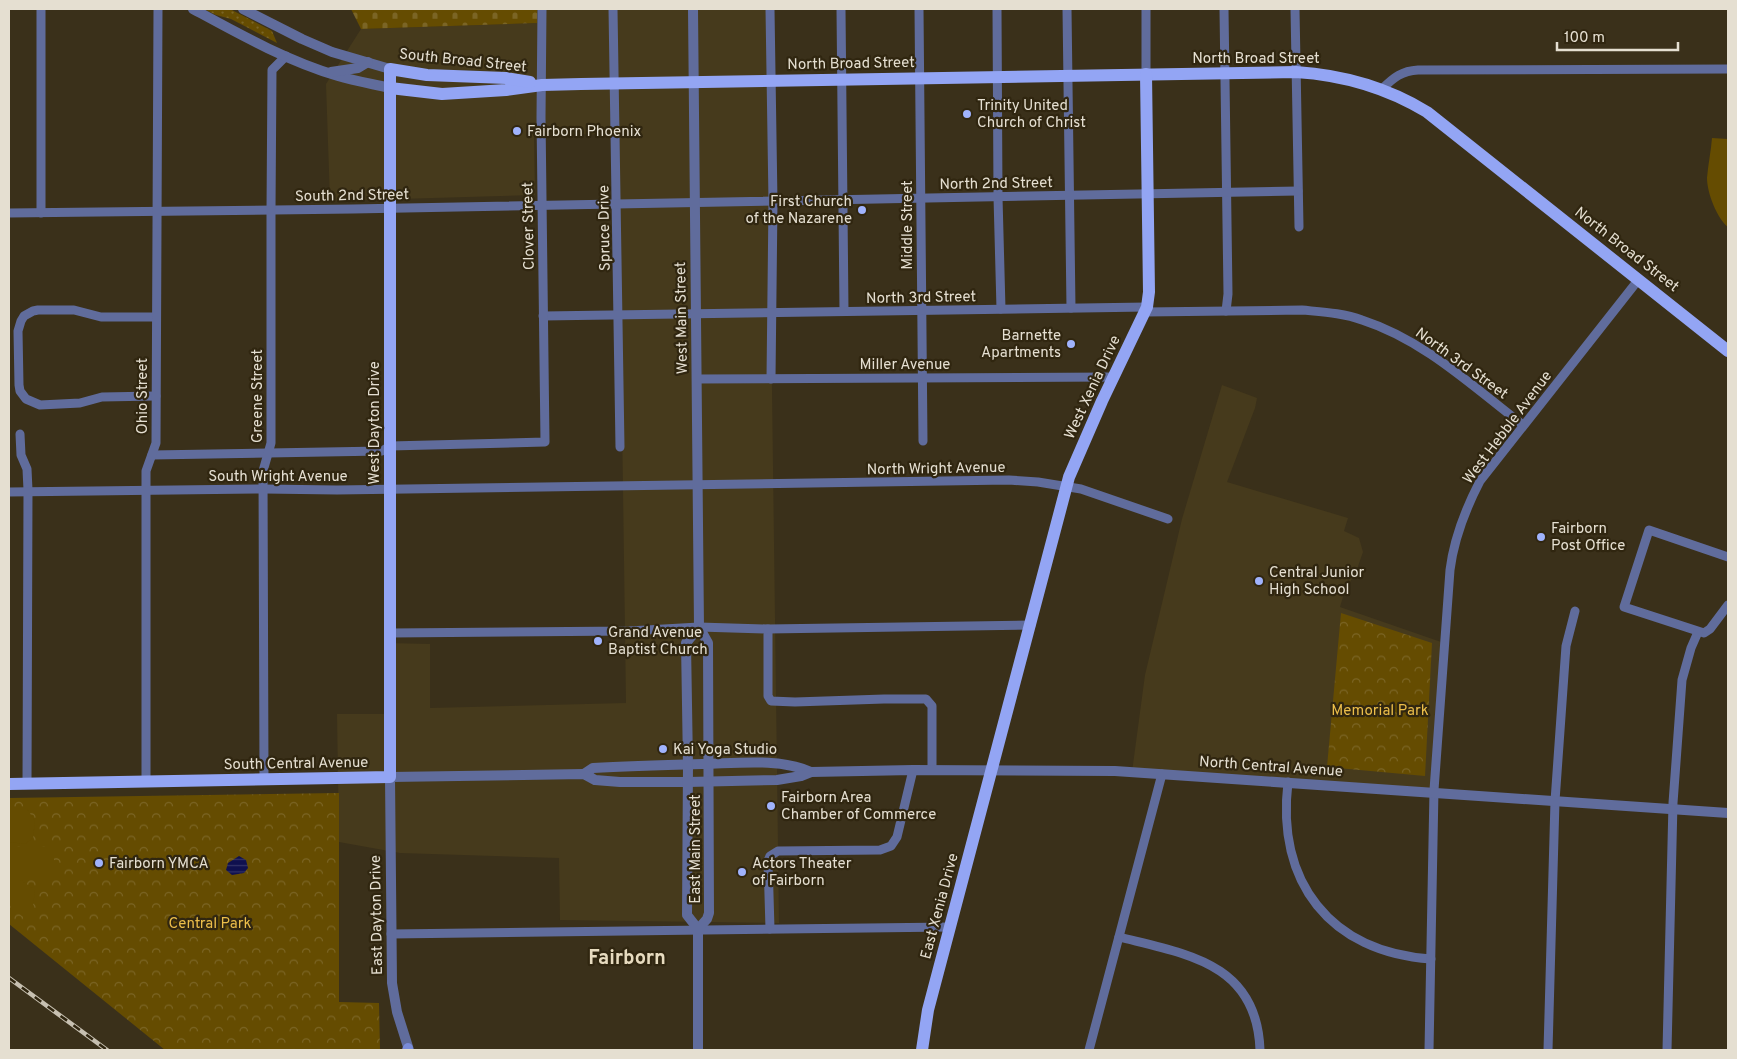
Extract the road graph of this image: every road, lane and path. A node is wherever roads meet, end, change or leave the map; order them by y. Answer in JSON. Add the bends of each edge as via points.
{"nodes":[{"id":1,"x":41,"y":9,"type":"edge"},
{"id":2,"x":158,"y":9,"type":"edge"},
{"id":3,"x":193,"y":9,"type":"edge"},
{"id":4,"x":243,"y":9,"type":"edge"},
{"id":5,"x":542,"y":9,"type":"edge"},
{"id":6,"x":613,"y":9,"type":"edge"},
{"id":7,"x":693,"y":9,"type":"edge"},
{"id":8,"x":770,"y":9,"type":"edge"},
{"id":9,"x":841,"y":9,"type":"edge"},
{"id":10,"x":919,"y":9,"type":"edge"},
{"id":11,"x":997,"y":9,"type":"edge"},
{"id":12,"x":1067,"y":9,"type":"edge"},
{"id":13,"x":1146,"y":9,"type":"edge"},
{"id":14,"x":1224,"y":9,"type":"edge"},
{"id":15,"x":1295,"y":9,"type":"edge"},
{"id":16,"x":286,"y":56,"type":"junction"},
{"id":17,"x":368,"y":62,"type":"junction"},
{"id":18,"x":390,"y":69,"type":"junction"},
{"id":19,"x":1728,"y":69,"type":"edge"},
{"id":20,"x":327,"y":72,"type":"junction"},
{"id":21,"x":1296,"y":72,"type":"junction"},
{"id":22,"x":1226,"y":73,"type":"junction"},
{"id":23,"x":1146,"y":74,"type":"junction"},
{"id":24,"x":1068,"y":75,"type":"junction"},
{"id":25,"x":998,"y":77,"type":"junction"},
{"id":26,"x":920,"y":78,"type":"junction"},
{"id":27,"x":842,"y":79,"type":"junction"},
{"id":28,"x":771,"y":80,"type":"junction"},
{"id":29,"x":694,"y":82,"type":"junction"},
{"id":30,"x":614,"y":83,"type":"junction"},
{"id":31,"x":542,"y":85,"type":"junction"},
{"id":32,"x":390,"y":88,"type":"junction"},
{"id":33,"x":1382,"y":89,"type":"junction"},
{"id":34,"x":1298,"y":192,"type":"junction"},
{"id":35,"x":1226,"y":193,"type":"junction"},
{"id":36,"x":1148,"y":195,"type":"junction"},
{"id":37,"x":1070,"y":196,"type":"junction"},
{"id":38,"x":998,"y":197,"type":"junction"},
{"id":39,"x":921,"y":198,"type":"junction"},
{"id":40,"x":843,"y":200,"type":"junction"},
{"id":41,"x":773,"y":202,"type":"junction"},
{"id":42,"x":695,"y":203,"type":"junction"},
{"id":43,"x":617,"y":204,"type":"junction"},
{"id":44,"x":542,"y":205,"type":"junction"},
{"id":45,"x":389,"y":208,"type":"junction"},
{"id":46,"x":271,"y":210,"type":"junction"},
{"id":47,"x":156,"y":212,"type":"junction"},
{"id":48,"x":41,"y":213,"type":"junction"},
{"id":49,"x":9,"y":214,"type":"edge"},
{"id":50,"x":1299,"y":228,"type":"dead end"},
{"id":51,"x":1638,"y":279,"type":"junction"},
{"id":52,"x":1071,"y":308,"type":"junction"},
{"id":53,"x":1001,"y":309,"type":"junction"},
{"id":54,"x":1146,"y":309,"type":"junction"},
{"id":55,"x":922,"y":310,"type":"junction"},
{"id":56,"x":1226,"y":311,"type":"junction"},
{"id":57,"x":772,"y":312,"type":"junction"},
{"id":58,"x":844,"y":312,"type":"junction"},
{"id":59,"x":696,"y":314,"type":"junction"},
{"id":60,"x":619,"y":315,"type":"junction"},
{"id":61,"x":543,"y":316,"type":"junction"},
{"id":62,"x":156,"y":317,"type":"junction"},
{"id":63,"x":1728,"y":350,"type":"edge"},
{"id":64,"x":1114,"y":377,"type":"junction"},
{"id":65,"x":922,"y":378,"type":"junction"},
{"id":66,"x":697,"y":379,"type":"junction"},
{"id":67,"x":771,"y":379,"type":"junction"},
{"id":68,"x":156,"y":396,"type":"junction"},
{"id":69,"x":1522,"y":426,"type":"junction"},
{"id":70,"x":20,"y":434,"type":"dead end"},
{"id":71,"x":923,"y":441,"type":"dead end"},
{"id":72,"x":390,"y":446,"type":"junction"},
{"id":73,"x":620,"y":447,"type":"dead end"},
{"id":74,"x":269,"y":454,"type":"junction"},
{"id":75,"x":152,"y":455,"type":"junction"},
{"id":76,"x":698,"y":485,"type":"junction"},
{"id":77,"x":1067,"y":487,"type":"junction"},
{"id":78,"x":390,"y":488,"type":"junction"},
{"id":79,"x":264,"y":489,"type":"junction"},
{"id":80,"x":146,"y":490,"type":"junction"},
{"id":81,"x":9,"y":492,"type":"edge"},
{"id":82,"x":27,"y":492,"type":"junction"},
{"id":83,"x":1168,"y":519,"type":"dead end"},
{"id":84,"x":1728,"y":557,"type":"edge"},
{"id":85,"x":1728,"y":605,"type":"edge"},
{"id":86,"x":1575,"y":611,"type":"dead end"},
{"id":87,"x":1031,"y":625,"type":"junction"},
{"id":88,"x":699,"y":628,"type":"junction"},
{"id":89,"x":768,"y":628,"type":"junction"},
{"id":90,"x":1698,"y":632,"type":"junction"},
{"id":91,"x":390,"y":633,"type":"junction"},
{"id":92,"x":688,"y":764,"type":"junction"},
{"id":93,"x":710,"y":764,"type":"junction"},
{"id":94,"x":913,"y":770,"type":"junction"},
{"id":95,"x":932,"y":770,"type":"junction"},
{"id":96,"x":992,"y":771,"type":"junction"},
{"id":97,"x":811,"y":772,"type":"junction"},
{"id":98,"x":584,"y":774,"type":"junction"},
{"id":99,"x":1162,"y":774,"type":"junction"},
{"id":100,"x":390,"y":777,"type":"junction"},
{"id":101,"x":264,"y":780,"type":"junction"},
{"id":102,"x":710,"y":781,"type":"junction"},
{"id":103,"x":146,"y":782,"type":"junction"},
{"id":104,"x":688,"y":782,"type":"junction"},
{"id":105,"x":1288,"y":782,"type":"junction"},
{"id":106,"x":26,"y":783,"type":"junction"},
{"id":107,"x":9,"y":784,"type":"edge"},
{"id":108,"x":1436,"y":793,"type":"junction"},
{"id":109,"x":1555,"y":801,"type":"junction"},
{"id":110,"x":1674,"y":809,"type":"junction"},
{"id":111,"x":1728,"y":813,"type":"edge"},
{"id":112,"x":950,"y":927,"type":"junction"},
{"id":113,"x":770,"y":929,"type":"junction"},
{"id":114,"x":698,"y":930,"type":"junction"},
{"id":115,"x":391,"y":934,"type":"junction"},
{"id":116,"x":1119,"y":937,"type":"junction"},
{"id":117,"x":1431,"y":959,"type":"junction"},
{"id":118,"x":408,"y":1050,"type":"edge"},
{"id":119,"x":698,"y":1050,"type":"edge"},
{"id":120,"x":922,"y":1050,"type":"edge"},
{"id":121,"x":1089,"y":1050,"type":"edge"},
{"id":122,"x":1260,"y":1050,"type":"edge"},
{"id":123,"x":1429,"y":1050,"type":"edge"},
{"id":124,"x":1548,"y":1050,"type":"edge"},
{"id":125,"x":1667,"y":1050,"type":"edge"}],
"edges":[{"from":1,"to":48,"type":"street"},
{"from":2,"to":47,"type":"street","name":"Ohio Street"},
{"from":3,"to":16,"type":"street","name":"South Broad Street"},
{"from":4,"to":17,"type":"street","name":"South Broad Street","via":[[332,52]]},
{"from":5,"to":31,"type":"street","name":"Clover Street"},
{"from":6,"to":30,"type":"street","name":"Spruce Drive"},
{"from":7,"to":29,"type":"street","name":"West Main Street"},
{"from":8,"to":28,"type":"street"},
{"from":9,"to":27,"type":"street"},
{"from":10,"to":26,"type":"street","name":"Middle Street"},
{"from":11,"to":25,"type":"street"},
{"from":12,"to":24,"type":"street"},
{"from":13,"to":23,"type":"street","name":"West Xenia Drive"},
{"from":14,"to":22,"type":"street"},
{"from":15,"to":21,"type":"street"},
{"from":16,"to":20,"type":"street","name":"South Broad Street"},
{"from":16,"to":46,"type":"street","name":"Greene Street","via":[[272,70]]},
{"from":17,"to":18,"type":"street","name":"South Broad Street"},
{"from":17,"to":20,"type":"street","via":[[358,68]]},
{"from":18,"to":31,"type":"main road","name":"South Broad Street","via":[[427,75],[506,78]]},
{"from":18,"to":32,"type":"main road","name":"West Dayton Drive"},
{"from":19,"to":33,"type":"street","via":[[1418,70],[1398,74]]},
{"from":20,"to":32,"type":"street","name":"South Broad Street"},
{"from":21,"to":22,"type":"main road","name":"North Broad Street"},
{"from":21,"to":33,"type":"main road","name":"North Broad Street","via":[[1344,78]]},
{"from":21,"to":34,"type":"street"},
{"from":22,"to":23,"type":"main road","name":"North Broad Street"},
{"from":22,"to":35,"type":"street"},
{"from":23,"to":24,"type":"main road","name":"North Broad Street"},
{"from":23,"to":36,"type":"main road","name":"West Xenia Drive"},
{"from":24,"to":25,"type":"main road","name":"North Broad Street"},
{"from":24,"to":37,"type":"street"},
{"from":25,"to":26,"type":"main road","name":"North Broad Street"},
{"from":25,"to":38,"type":"street"},
{"from":26,"to":27,"type":"main road","name":"North Broad Street"},
{"from":26,"to":39,"type":"street","name":"Middle Street"},
{"from":27,"to":28,"type":"main road","name":"North Broad Street"},
{"from":27,"to":40,"type":"street"},
{"from":28,"to":29,"type":"main road","name":"North Broad Street"},
{"from":28,"to":41,"type":"street"},
{"from":29,"to":30,"type":"main road","name":"South Broad Street"},
{"from":29,"to":42,"type":"street","name":"West Main Street"},
{"from":30,"to":31,"type":"main road","name":"South Broad Street"},
{"from":30,"to":43,"type":"street","name":"Spruce Drive"},
{"from":31,"to":32,"type":"main road","name":"South Broad Street","via":[[442,94]]},
{"from":31,"to":44,"type":"street","name":"Clover Street"},
{"from":32,"to":45,"type":"main road","name":"West Dayton Drive"},
{"from":33,"to":51,"type":"main road","name":"North Broad Street","via":[[1439,121]]},
{"from":34,"to":35,"type":"street","name":"North 2nd Street"},
{"from":34,"to":50,"type":"street"},
{"from":35,"to":36,"type":"street","name":"North 2nd Street"},
{"from":35,"to":56,"type":"street"},
{"from":36,"to":37,"type":"street","name":"North 2nd Street"},
{"from":36,"to":54,"type":"main road","name":"West Xenia Drive","via":[[1149,292]]},
{"from":37,"to":38,"type":"street","name":"North 2nd Street"},
{"from":37,"to":52,"type":"street"},
{"from":38,"to":39,"type":"street","name":"North 2nd Street"},
{"from":38,"to":53,"type":"street"},
{"from":39,"to":40,"type":"street","name":"North 2nd Street"},
{"from":39,"to":55,"type":"street","name":"Middle Street"},
{"from":40,"to":41,"type":"street","name":"North 2nd Street"},
{"from":40,"to":58,"type":"street"},
{"from":41,"to":42,"type":"street","name":"North 2nd Street"},
{"from":41,"to":57,"type":"street"},
{"from":42,"to":43,"type":"street","name":"South 2nd Street"},
{"from":42,"to":59,"type":"street","name":"West Main Street"},
{"from":43,"to":44,"type":"street","name":"South 2nd Street"},
{"from":43,"to":60,"type":"street","name":"Spruce Drive"},
{"from":44,"to":45,"type":"street","name":"South 2nd Street"},
{"from":44,"to":61,"type":"street","name":"Clover Street"},
{"from":45,"to":46,"type":"street","name":"South 2nd Street"},
{"from":45,"to":72,"type":"main road","name":"West Dayton Drive"},
{"from":46,"to":47,"type":"street","name":"South 2nd Street"},
{"from":46,"to":74,"type":"street","name":"Greene Street"},
{"from":47,"to":48,"type":"street","name":"South 2nd Street"},
{"from":47,"to":62,"type":"street","name":"Ohio Street"},
{"from":48,"to":49,"type":"street","name":"South 2nd Street"},
{"from":51,"to":63,"type":"main road","name":"North Broad Street"},
{"from":51,"to":69,"type":"street","name":"West Hebble Avenue"},
{"from":52,"to":53,"type":"street","name":"North 3rd Street"},
{"from":52,"to":54,"type":"street","name":"North 3rd Street"},
{"from":53,"to":55,"type":"street","name":"North 3rd Street"},
{"from":54,"to":56,"type":"street","name":"North 3rd Street"},
{"from":54,"to":64,"type":"main road","name":"West Xenia Drive"},
{"from":55,"to":58,"type":"street","name":"North 3rd Street"},
{"from":55,"to":65,"type":"street","name":"Middle Street"},
{"from":56,"to":69,"type":"street","name":"North 3rd Street","via":[[1302,310],[1362,319],[1430,353]]},
{"from":57,"to":58,"type":"street","name":"North 3rd Street"},
{"from":57,"to":59,"type":"street","name":"North 3rd Street"},
{"from":57,"to":67,"type":"street"},
{"from":59,"to":60,"type":"street","name":"North 3rd Street"},
{"from":59,"to":66,"type":"street","name":"West Main Street"},
{"from":60,"to":61,"type":"street","name":"North 3rd Street"},
{"from":60,"to":73,"type":"street","name":"Spruce Drive"},
{"from":61,"to":72,"type":"street","name":"Clover Street","via":[[545,442]]},
{"from":62,"to":68,"type":"street","name":"Ohio Street"},
{"from":62,"to":68,"type":"street","via":[[101,317],[74,310],[33,311],[24,316],[19,326],[18,363],[20,391],[26,400],[35,404],[80,403],[102,397]]},
{"from":64,"to":65,"type":"street","name":"Miller Avenue"},
{"from":64,"to":77,"type":"main road","name":"West Xenia Drive","via":[[1071,471]]},
{"from":65,"to":67,"type":"street","name":"Miller Avenue"},
{"from":65,"to":71,"type":"street","name":"Middle Street"},
{"from":66,"to":67,"type":"street","name":"Miller Avenue"},
{"from":66,"to":76,"type":"street","name":"West Main Street"},
{"from":68,"to":75,"type":"street","name":"Ohio Street","via":[[156,444]]},
{"from":69,"to":108,"type":"street","name":"West Hebble Avenue","via":[[1480,481],[1455,542],[1444,643]]},
{"from":70,"to":82,"type":"street","via":[[21,455],[27,469]]},
{"from":72,"to":74,"type":"street","via":[[382,450]]},
{"from":72,"to":78,"type":"main road","name":"West Dayton Drive"},
{"from":74,"to":75,"type":"street"},
{"from":74,"to":79,"type":"street","name":"Greene Street","via":[[264,467]]},
{"from":75,"to":80,"type":"street","name":"Ohio Street","via":[[146,466]]},
{"from":76,"to":77,"type":"street","name":"North Wright Avenue","via":[[1009,480]]},
{"from":76,"to":78,"type":"street","name":"South Wright Avenue"},
{"from":76,"to":88,"type":"street","name":"West Main Street"},
{"from":77,"to":83,"type":"street","name":"North Wright Avenue"},
{"from":77,"to":87,"type":"main road","name":"West Xenia Drive"},
{"from":78,"to":79,"type":"street","name":"South Wright Avenue"},
{"from":78,"to":91,"type":"main road","name":"West Dayton Drive"},
{"from":79,"to":80,"type":"street","name":"South Wright Avenue"},
{"from":79,"to":101,"type":"street","name":"Greene Street"},
{"from":80,"to":82,"type":"street","name":"South Wright Avenue"},
{"from":80,"to":103,"type":"street","name":"Ohio Street"},
{"from":81,"to":82,"type":"street","name":"South Wright Avenue"},
{"from":82,"to":106,"type":"street"},
{"from":84,"to":90,"type":"street","via":[[1649,530],[1624,607]]},
{"from":85,"to":90,"type":"street","via":[[1710,629]]},
{"from":86,"to":109,"type":"street","via":[[1566,646]]},
{"from":87,"to":89,"type":"street"},
{"from":87,"to":96,"type":"main road","name":"West Xenia Drive"},
{"from":88,"to":89,"type":"street"},
{"from":88,"to":91,"type":"street"},
{"from":88,"to":92,"type":"street","via":[[686,644]]},
{"from":88,"to":93,"type":"street","name":"West Main Street","via":[[708,643]]},
{"from":89,"to":95,"type":"street","via":[[770,701],[926,699],[932,706]]},
{"from":90,"to":110,"type":"street","via":[[1682,680]]},
{"from":91,"to":100,"type":"main road","name":"West Dayton Drive"},
{"from":92,"to":93,"type":"street","name":"North Central Avenue"},
{"from":92,"to":98,"type":"street","name":"South Central Avenue","via":[[593,768]]},
{"from":92,"to":104,"type":"street","name":"East Main Street"},
{"from":93,"to":97,"type":"street","name":"North Central Avenue","via":[[779,764]]},
{"from":93,"to":102,"type":"street","name":"East Main Street"},
{"from":94,"to":95,"type":"street","name":"North Central Avenue"},
{"from":94,"to":97,"type":"street","name":"North Central Avenue"},
{"from":94,"to":113,"type":"street","via":[[896,837],[888,848],[778,850],[770,856]]},
{"from":95,"to":96,"type":"street","name":"North Central Avenue"},
{"from":96,"to":99,"type":"street","name":"North Central Avenue"},
{"from":96,"to":112,"type":"main road","name":"East Xenia Drive"},
{"from":97,"to":102,"type":"street","name":"North Central Avenue","via":[[777,780]]},
{"from":98,"to":100,"type":"street","name":"South Central Avenue"},
{"from":98,"to":104,"type":"street","name":"South Central Avenue","via":[[594,780]]},
{"from":99,"to":105,"type":"street","name":"North Central Avenue"},
{"from":99,"to":116,"type":"street"},
{"from":100,"to":101,"type":"main road","name":"South Central Avenue"},
{"from":100,"to":115,"type":"street","name":"East Dayton Drive"},
{"from":101,"to":103,"type":"main road","name":"South Central Avenue"},
{"from":102,"to":104,"type":"street","name":"North Central Avenue"},
{"from":102,"to":114,"type":"street","name":"East Main Street","via":[[709,913]]},
{"from":103,"to":106,"type":"main road","name":"South Central Avenue"},
{"from":104,"to":114,"type":"street","name":"East Main Street","via":[[687,915]]},
{"from":105,"to":108,"type":"street","name":"North Central Avenue"},
{"from":105,"to":117,"type":"street","via":[[1285,816],[1290,850],[1301,880],[1317,905],[1338,927],[1365,944],[1396,955]]},
{"from":106,"to":107,"type":"main road","name":"South Central Avenue"},
{"from":108,"to":109,"type":"street","name":"North Central Avenue"},
{"from":108,"to":117,"type":"street","name":"West Hebble Avenue"},
{"from":109,"to":110,"type":"street","name":"North Central Avenue"},
{"from":109,"to":124,"type":"street"},
{"from":110,"to":111,"type":"street","name":"North Central Avenue"},
{"from":110,"to":125,"type":"street"},
{"from":112,"to":113,"type":"street"},
{"from":112,"to":120,"type":"main road","name":"East Xenia Drive","via":[[928,1010]]},
{"from":113,"to":114,"type":"street"},
{"from":114,"to":115,"type":"street"},
{"from":114,"to":119,"type":"street","name":"East Main Street"},
{"from":115,"to":118,"type":"street","name":"East Dayton Drive","via":[[392,984]]},
{"from":116,"to":121,"type":"street"},
{"from":116,"to":122,"type":"street","via":[[1196,957],[1224,973],[1240,989],[1252,1010]]},
{"from":117,"to":123,"type":"street","name":"West Hebble Avenue"}]}
